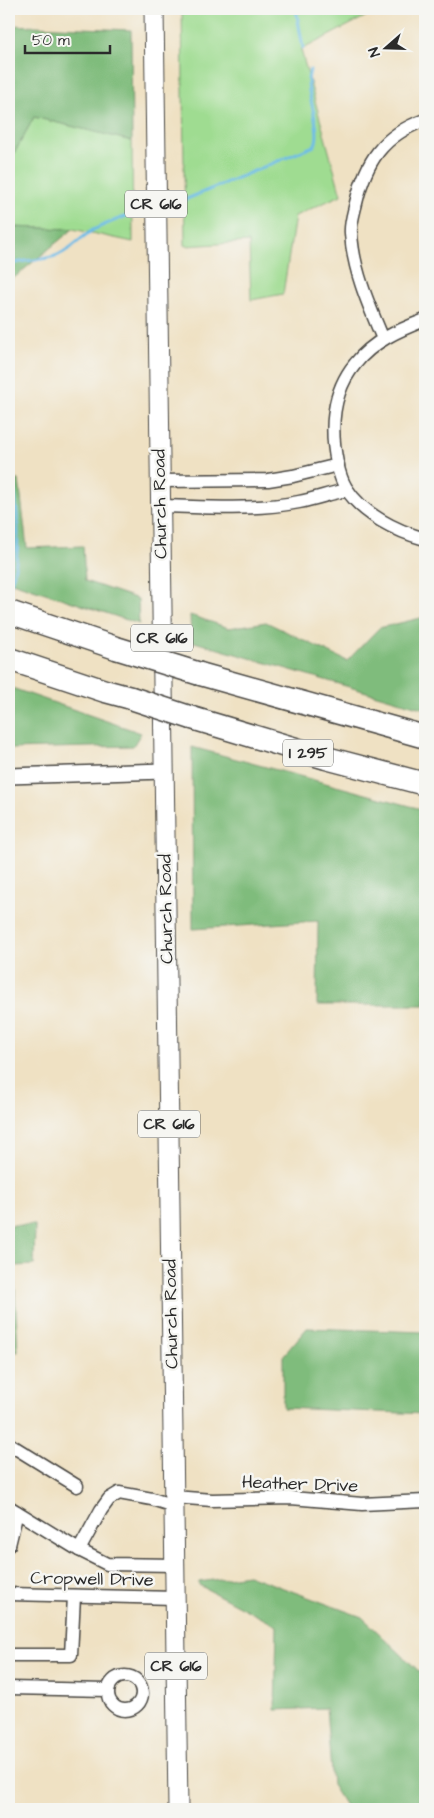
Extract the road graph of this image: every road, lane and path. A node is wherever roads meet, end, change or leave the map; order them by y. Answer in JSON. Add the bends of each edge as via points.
{"nodes":[{"id":1,"x":154,"y":9,"type":"edge"},
{"id":2,"x":425,"y":120,"type":"edge"},
{"id":3,"x":425,"y":320,"type":"edge"},
{"id":4,"x":383,"y":339,"type":"junction"},
{"id":5,"x":338,"y":465,"type":"junction"},
{"id":6,"x":160,"y":481,"type":"junction"},
{"id":7,"x":347,"y":490,"type":"junction"},
{"id":8,"x":160,"y":506,"type":"junction"},
{"id":9,"x":425,"y":539,"type":"edge"},
{"id":10,"x":9,"y":612,"type":"edge"},
{"id":11,"x":9,"y":659,"type":"edge"},
{"id":12,"x":425,"y":737,"type":"edge"},
{"id":13,"x":164,"y":771,"type":"junction"},
{"id":14,"x":9,"y":776,"type":"edge"},
{"id":15,"x":425,"y":784,"type":"edge"},
{"id":16,"x":9,"y":1444,"type":"edge"},
{"id":17,"x":77,"y":1486,"type":"dead end"},
{"id":18,"x":425,"y":1501,"type":"edge"},
{"id":19,"x":174,"y":1502,"type":"junction"},
{"id":20,"x":13,"y":1510,"type":"edge"},
{"id":21,"x":9,"y":1545,"type":"edge"},
{"id":22,"x":79,"y":1550,"type":"junction"},
{"id":23,"x":176,"y":1565,"type":"junction"},
{"id":24,"x":9,"y":1594,"type":"edge"},
{"id":25,"x":74,"y":1596,"type":"junction"},
{"id":26,"x":175,"y":1598,"type":"junction"},
{"id":27,"x":9,"y":1655,"type":"edge"},
{"id":28,"x":9,"y":1688,"type":"edge"},
{"id":29,"x":108,"y":1690,"type":"dead end"},
{"id":30,"x":178,"y":1809,"type":"edge"}],
"edges":[{"from":1,"to":6,"type":"main road","name":"Church Road","number":"CR 616"},
{"from":2,"to":4,"type":"street","via":[[383,144],[375,154],[364,175],[354,209],[350,232],[355,256]]},
{"from":3,"to":4,"type":"street"},
{"from":4,"to":5,"type":"street","via":[[354,364],[340,390],[334,430]]},
{"from":5,"to":6,"type":"street","via":[[268,480]]},
{"from":5,"to":7,"type":"street"},
{"from":6,"to":8,"type":"main road","name":"Church Road","number":"CR 616"},
{"from":7,"to":8,"type":"street","via":[[278,505]]},
{"from":7,"to":9,"type":"street","via":[[385,523]]},
{"from":8,"to":13,"type":"main road","name":"Church Road","number":"CR 616"},
{"from":10,"to":12,"type":"highway","bridge":true,"via":[[200,674]]},
{"from":11,"to":15,"type":"highway","number":"I 295","bridge":true,"via":[[192,718]]},
{"from":13,"to":14,"type":"street"},
{"from":13,"to":19,"type":"main road","name":"Church Road","number":"CR 616"},
{"from":16,"to":17,"type":"street"},
{"from":18,"to":19,"type":"street","name":"Heather Drive","via":[[362,1504],[291,1498]]},
{"from":19,"to":22,"type":"street","name":"Heather Drive","via":[[119,1493],[109,1499],[101,1510]]},
{"from":19,"to":23,"type":"main road","name":"Church Road","number":"CR 616"},
{"from":20,"to":21,"type":"street"},
{"from":20,"to":22,"type":"street"},
{"from":22,"to":23,"type":"street","via":[[107,1564]]},
{"from":23,"to":26,"type":"main road","name":"Church Road","number":"CR 616"},
{"from":24,"to":25,"type":"street","name":"Cropwell Drive"},
{"from":25,"to":26,"type":"street","name":"Cropwell Drive"},
{"from":25,"to":27,"type":"street","via":[[71,1655]]},
{"from":26,"to":30,"type":"main road","name":"Church Road","number":"CR 616"},
{"from":28,"to":29,"type":"street"}]}
